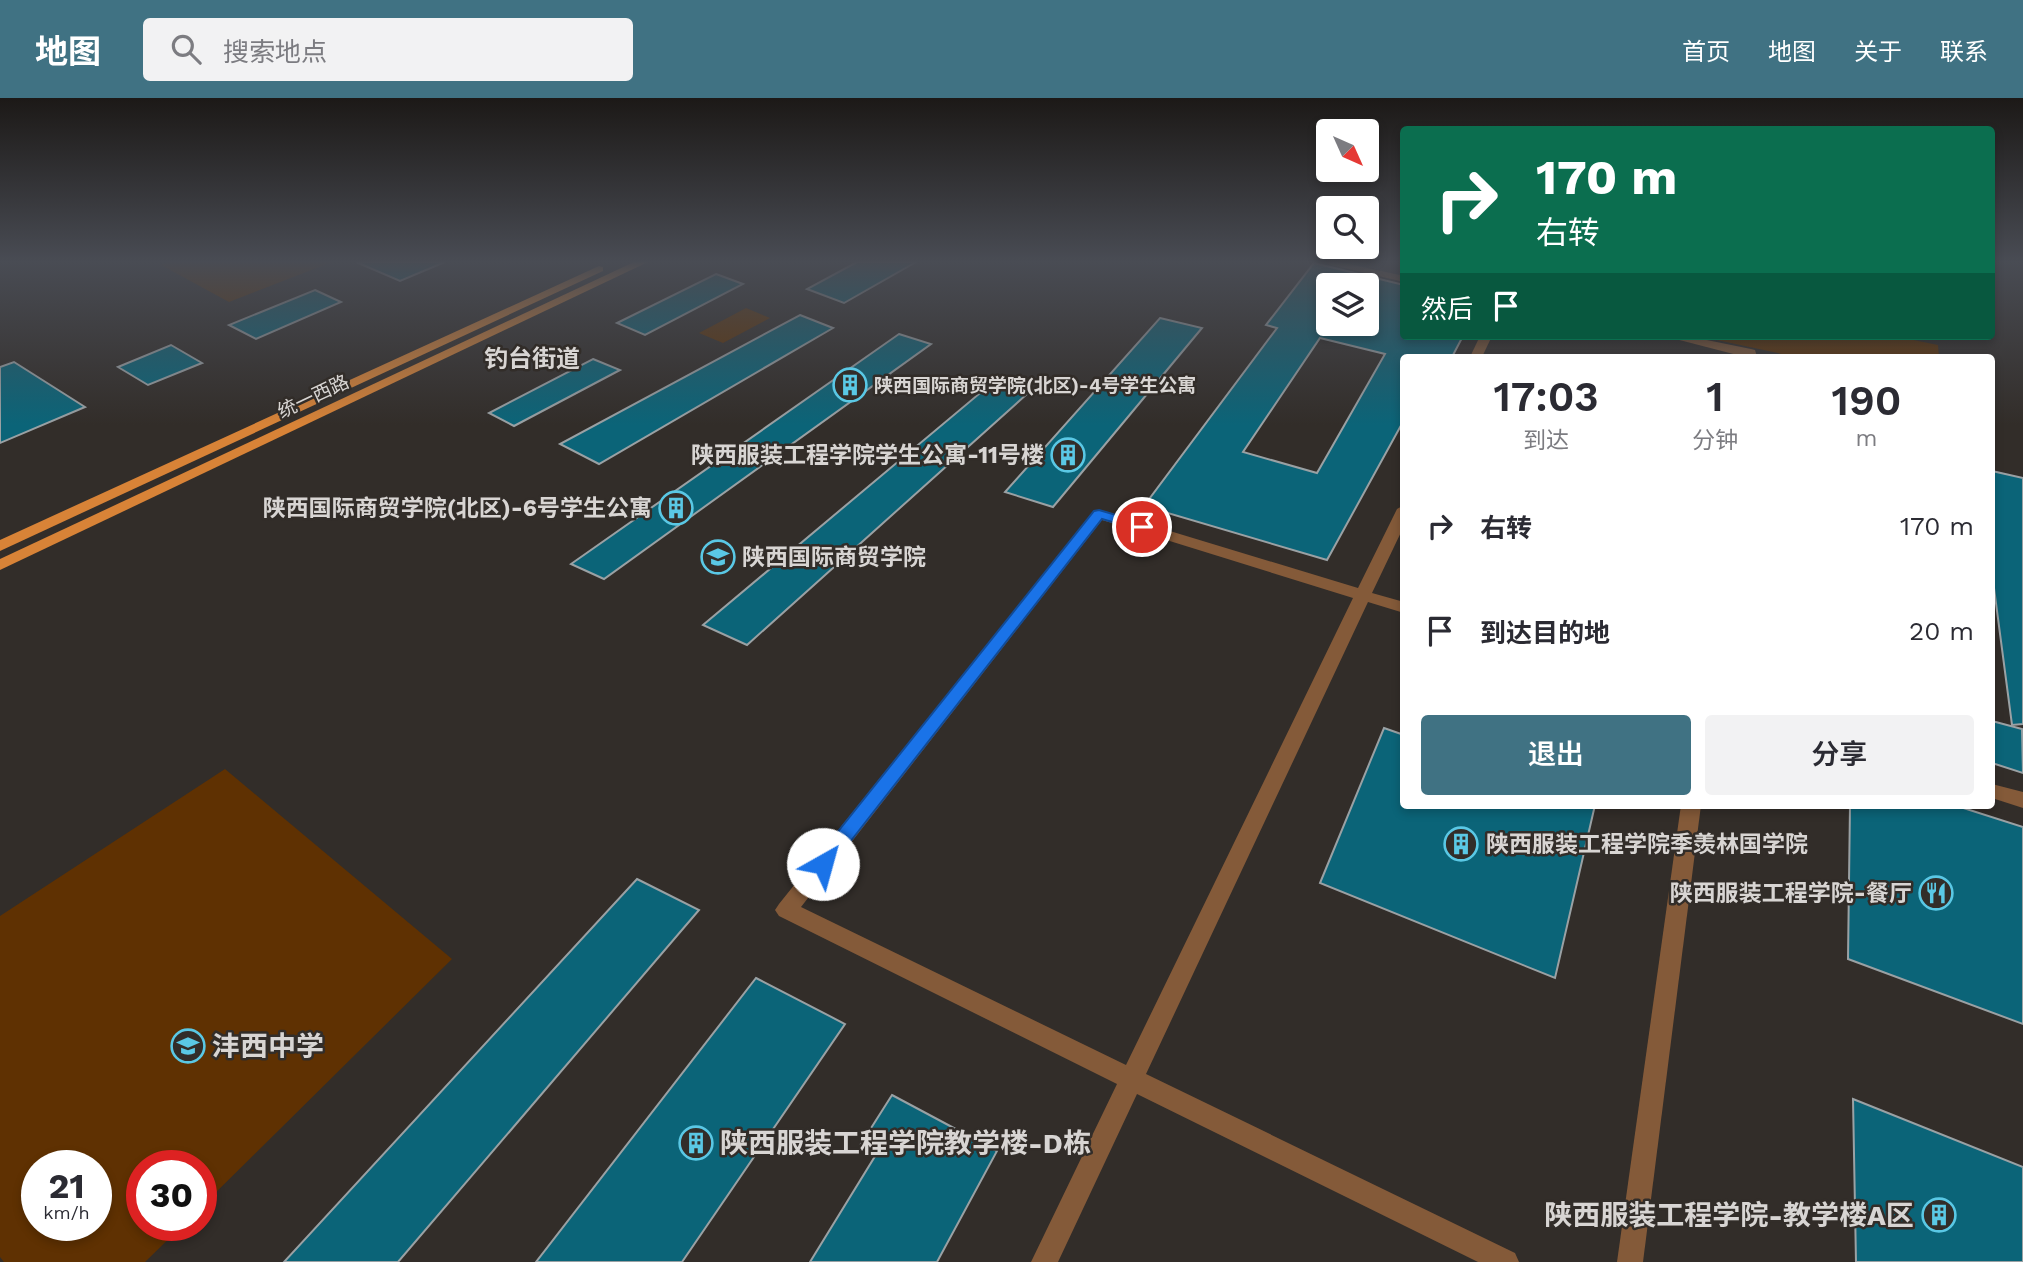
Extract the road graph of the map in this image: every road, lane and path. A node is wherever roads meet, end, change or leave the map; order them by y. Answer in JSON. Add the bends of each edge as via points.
{"nodes":[{"id":1,"x":497,"y":316,"type":"edge"},
{"id":2,"x":528,"y":316,"type":"edge"},
{"id":3,"x":1688,"y":340,"type":"edge"},
{"id":4,"x":1751,"y":354,"type":"edge"},
{"id":5,"x":1400,"y":517,"type":"edge"},
{"id":6,"x":0,"y":546,"type":"edge"},
{"id":7,"x":0,"y":565,"type":"edge"},
{"id":8,"x":1362,"y":596,"type":"junction"},
{"id":9,"x":1400,"y":607,"type":"edge"},
{"id":10,"x":1995,"y":791,"type":"edge"},
{"id":11,"x":2023,"y":800,"type":"edge"},
{"id":12,"x":1690,"y":809,"type":"edge"},
{"id":13,"x":1132,"y":1078,"type":"junction"},
{"id":14,"x":1044,"y":1262,"type":"edge"},
{"id":15,"x":1506,"y":1262,"type":"edge"},
{"id":16,"x":1630,"y":1262,"type":"edge"}],
"edges":[{"from":1,"to":6,"type":"main road","name":"统一西路"},
{"from":2,"to":7,"type":"main road","name":"统一西路"},
{"from":3,"to":4,"type":"street"},
{"from":5,"to":8,"type":"street"},
{"from":8,"to":9,"type":"street"},
{"from":8,"to":13,"type":"street"},
{"from":8,"to":13,"type":"street","via":[[1099,514],[786,910]]},
{"from":10,"to":11,"type":"street"},
{"from":12,"to":16,"type":"street"},
{"from":13,"to":14,"type":"street"},
{"from":13,"to":15,"type":"street"}]}
